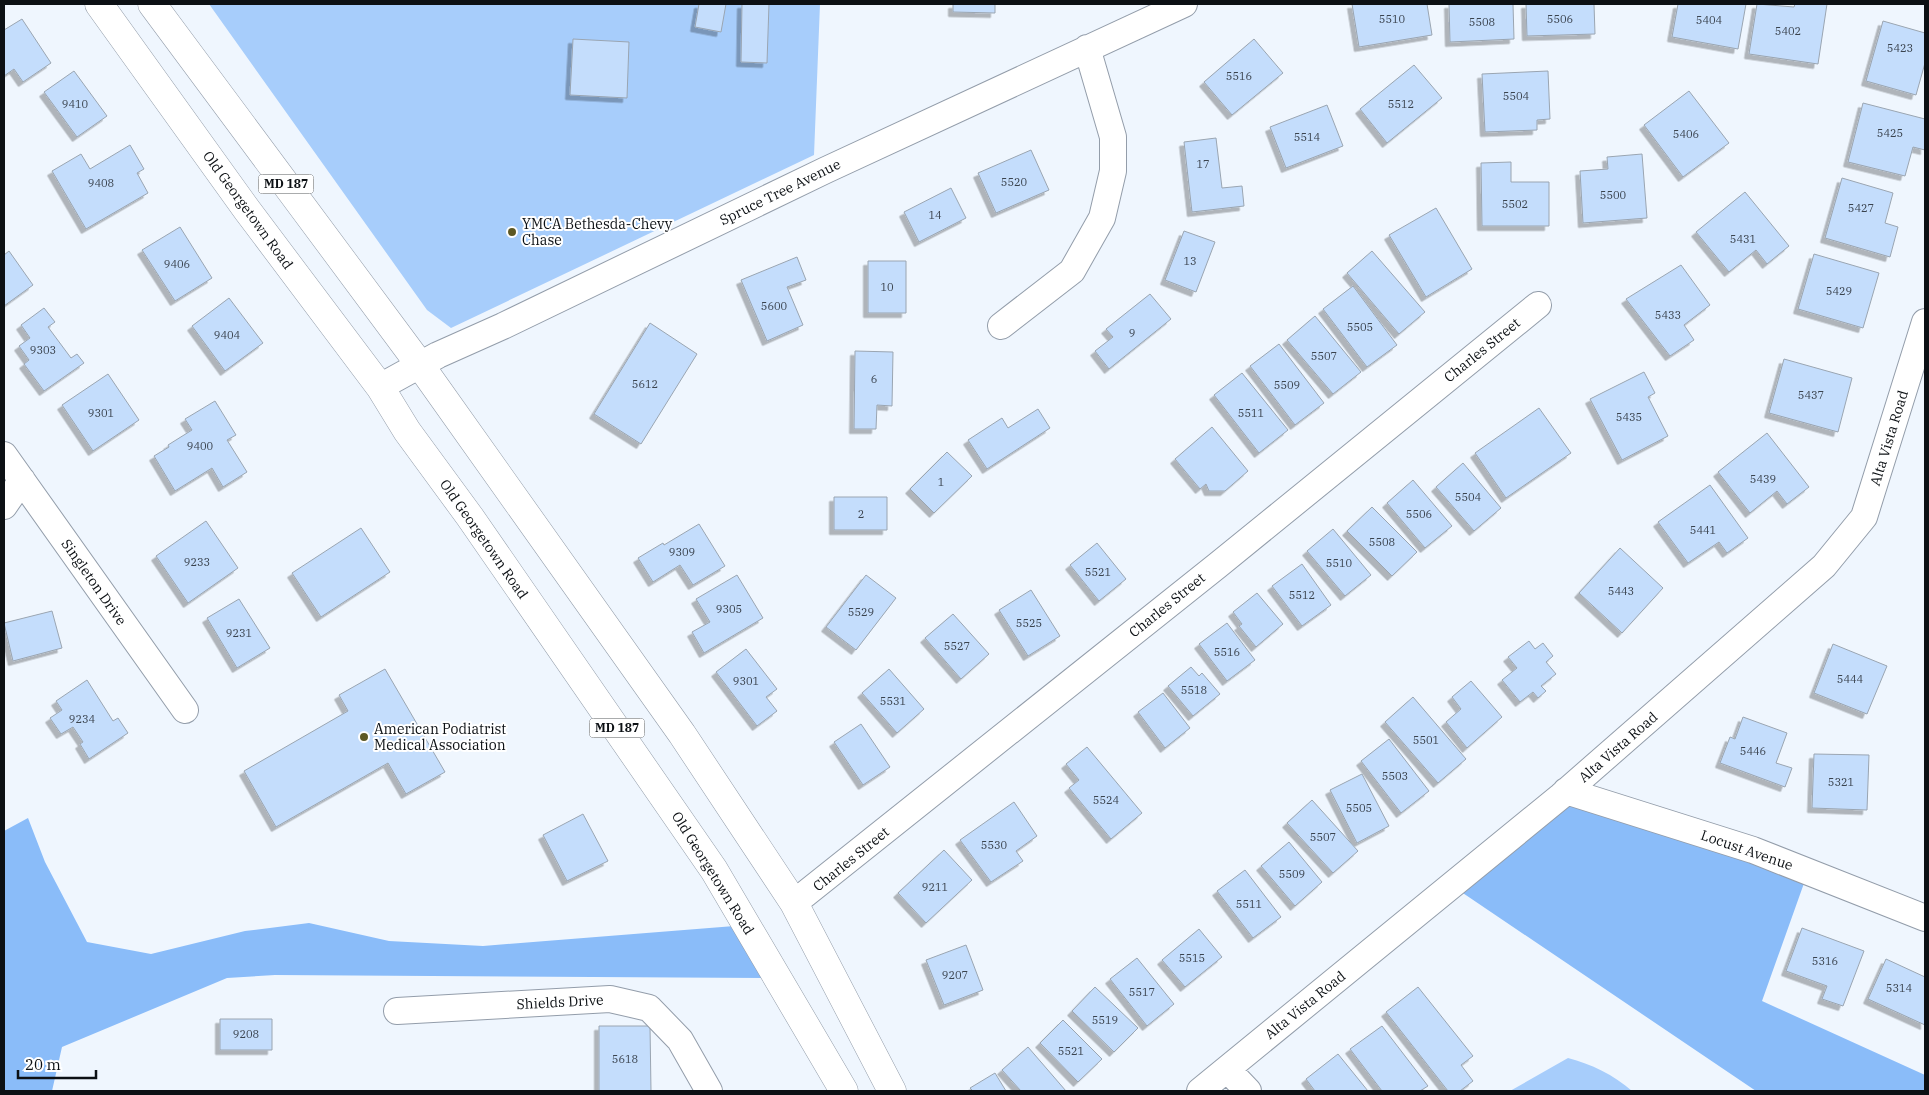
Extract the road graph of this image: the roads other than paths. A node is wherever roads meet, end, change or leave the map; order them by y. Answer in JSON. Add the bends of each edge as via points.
{"nodes":[{"id":1,"x":99,"y":4,"type":"edge"},
{"id":2,"x":152,"y":4,"type":"edge"},
{"id":3,"x":1184,"y":4,"type":"edge"},
{"id":4,"x":1087,"y":48,"type":"junction"},
{"id":5,"x":1538,"y":305,"type":"dead end"},
{"id":6,"x":1925,"y":322,"type":"edge"},
{"id":7,"x":1000,"y":326,"type":"dead end"},
{"id":8,"x":420,"y":365,"type":"junction"},
{"id":9,"x":380,"y":388,"type":"junction"},
{"id":10,"x":4,"y":455,"type":"edge"},
{"id":11,"x":22,"y":480,"type":"junction"},
{"id":12,"x":4,"y":506,"type":"edge"},
{"id":13,"x":185,"y":710,"type":"dead end"},
{"id":14,"x":1566,"y":791,"type":"junction"},
{"id":15,"x":794,"y":903,"type":"junction"},
{"id":16,"x":1925,"y":918,"type":"edge"},
{"id":17,"x":397,"y":1011,"type":"dead end"},
{"id":18,"x":1227,"y":1069,"type":"junction"},
{"id":19,"x":709,"y":1091,"type":"edge"},
{"id":20,"x":844,"y":1091,"type":"edge"},
{"id":21,"x":892,"y":1091,"type":"edge"},
{"id":22,"x":1200,"y":1091,"type":"edge"},
{"id":23,"x":1248,"y":1091,"type":"edge"}],
"edges":[{"from":1,"to":9,"type":"main road","name":"Old Georgetown Road","number":"MD 187"},
{"from":2,"to":8,"type":"main road","number":"MD 187"},
{"from":3,"to":4,"type":"street","name":"Spruce Tree Avenue"},
{"from":4,"to":7,"type":"street","via":[[1113,136],[1113,171],[1102,218],[1072,270]]},
{"from":4,"to":8,"type":"street","name":"Spruce Tree Avenue"},
{"from":5,"to":15,"type":"street","name":"Charles Street"},
{"from":6,"to":14,"type":"street","name":"Alta Vista Road","via":[[1864,517],[1824,566]]},
{"from":8,"to":9,"type":"street","name":"Spruce Tree Avenue"},
{"from":8,"to":15,"type":"main road","number":"MD 187","via":[[682,734]]},
{"from":9,"to":20,"type":"main road","name":"Old Georgetown Road","number":"MD 187","via":[[714,870]]},
{"from":10,"to":11,"type":"street","name":"Singleton Drive"},
{"from":11,"to":12,"type":"street"},
{"from":11,"to":13,"type":"street","name":"Singleton Drive"},
{"from":14,"to":16,"type":"street","name":"Locust Avenue","via":[[1753,850]]},
{"from":14,"to":18,"type":"street","name":"Alta Vista Road"},
{"from":15,"to":21,"type":"main road","number":"MD 187"},
{"from":17,"to":19,"type":"street","name":"Shields Drive","via":[[610,999],[649,1008],[680,1040]]},
{"from":18,"to":22,"type":"street","name":"Alta Vista Road"},
{"from":18,"to":23,"type":"street"}]}
